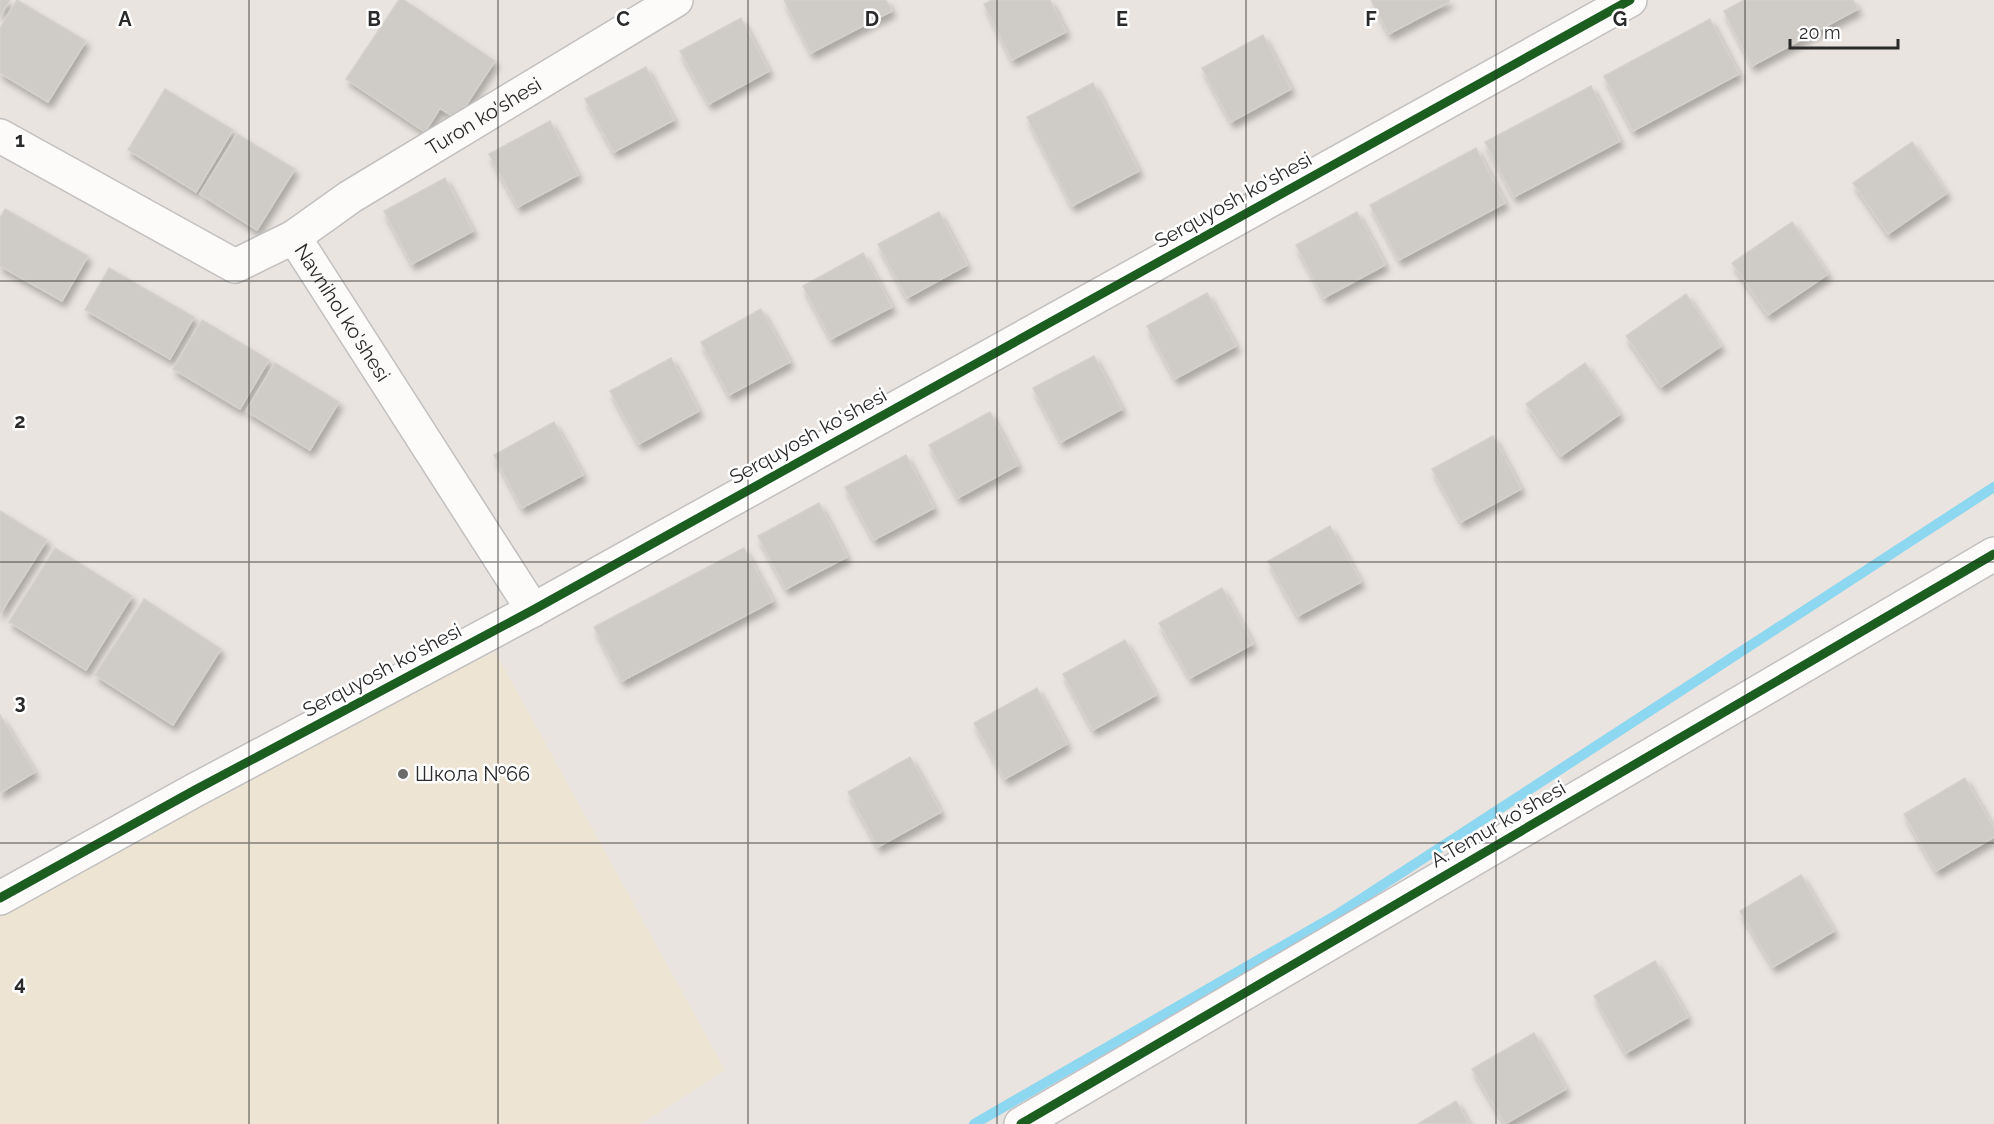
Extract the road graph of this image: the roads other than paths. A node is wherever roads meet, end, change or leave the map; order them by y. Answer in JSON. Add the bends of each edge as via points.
{"nodes":[{"id":1,"x":676,"y":0,"type":"edge"},
{"id":2,"x":1630,"y":0,"type":"edge"},
{"id":3,"x":0,"y":136,"type":"edge"},
{"id":4,"x":294,"y":237,"type":"junction"},
{"id":5,"x":1994,"y":554,"type":"edge"},
{"id":6,"x":533,"y":610,"type":"junction"},
{"id":7,"x":0,"y":898,"type":"edge"},
{"id":8,"x":1021,"y":1124,"type":"edge"}],
"edges":[{"from":1,"to":4,"type":"street","name":"Turon ko'shesi","via":[[350,197]]},
{"from":2,"to":6,"type":"street","name":"Serquyosh ko'shesi"},
{"from":3,"to":4,"type":"street","name":"Navnihol ko'shesi","via":[[235,266]]},
{"from":4,"to":6,"type":"street","name":"Navnihol ko'shesi"},
{"from":5,"to":8,"type":"street","name":"A.Temur ko'shesi"},
{"from":6,"to":7,"type":"street","name":"Serquyosh ko'shesi"}]}
